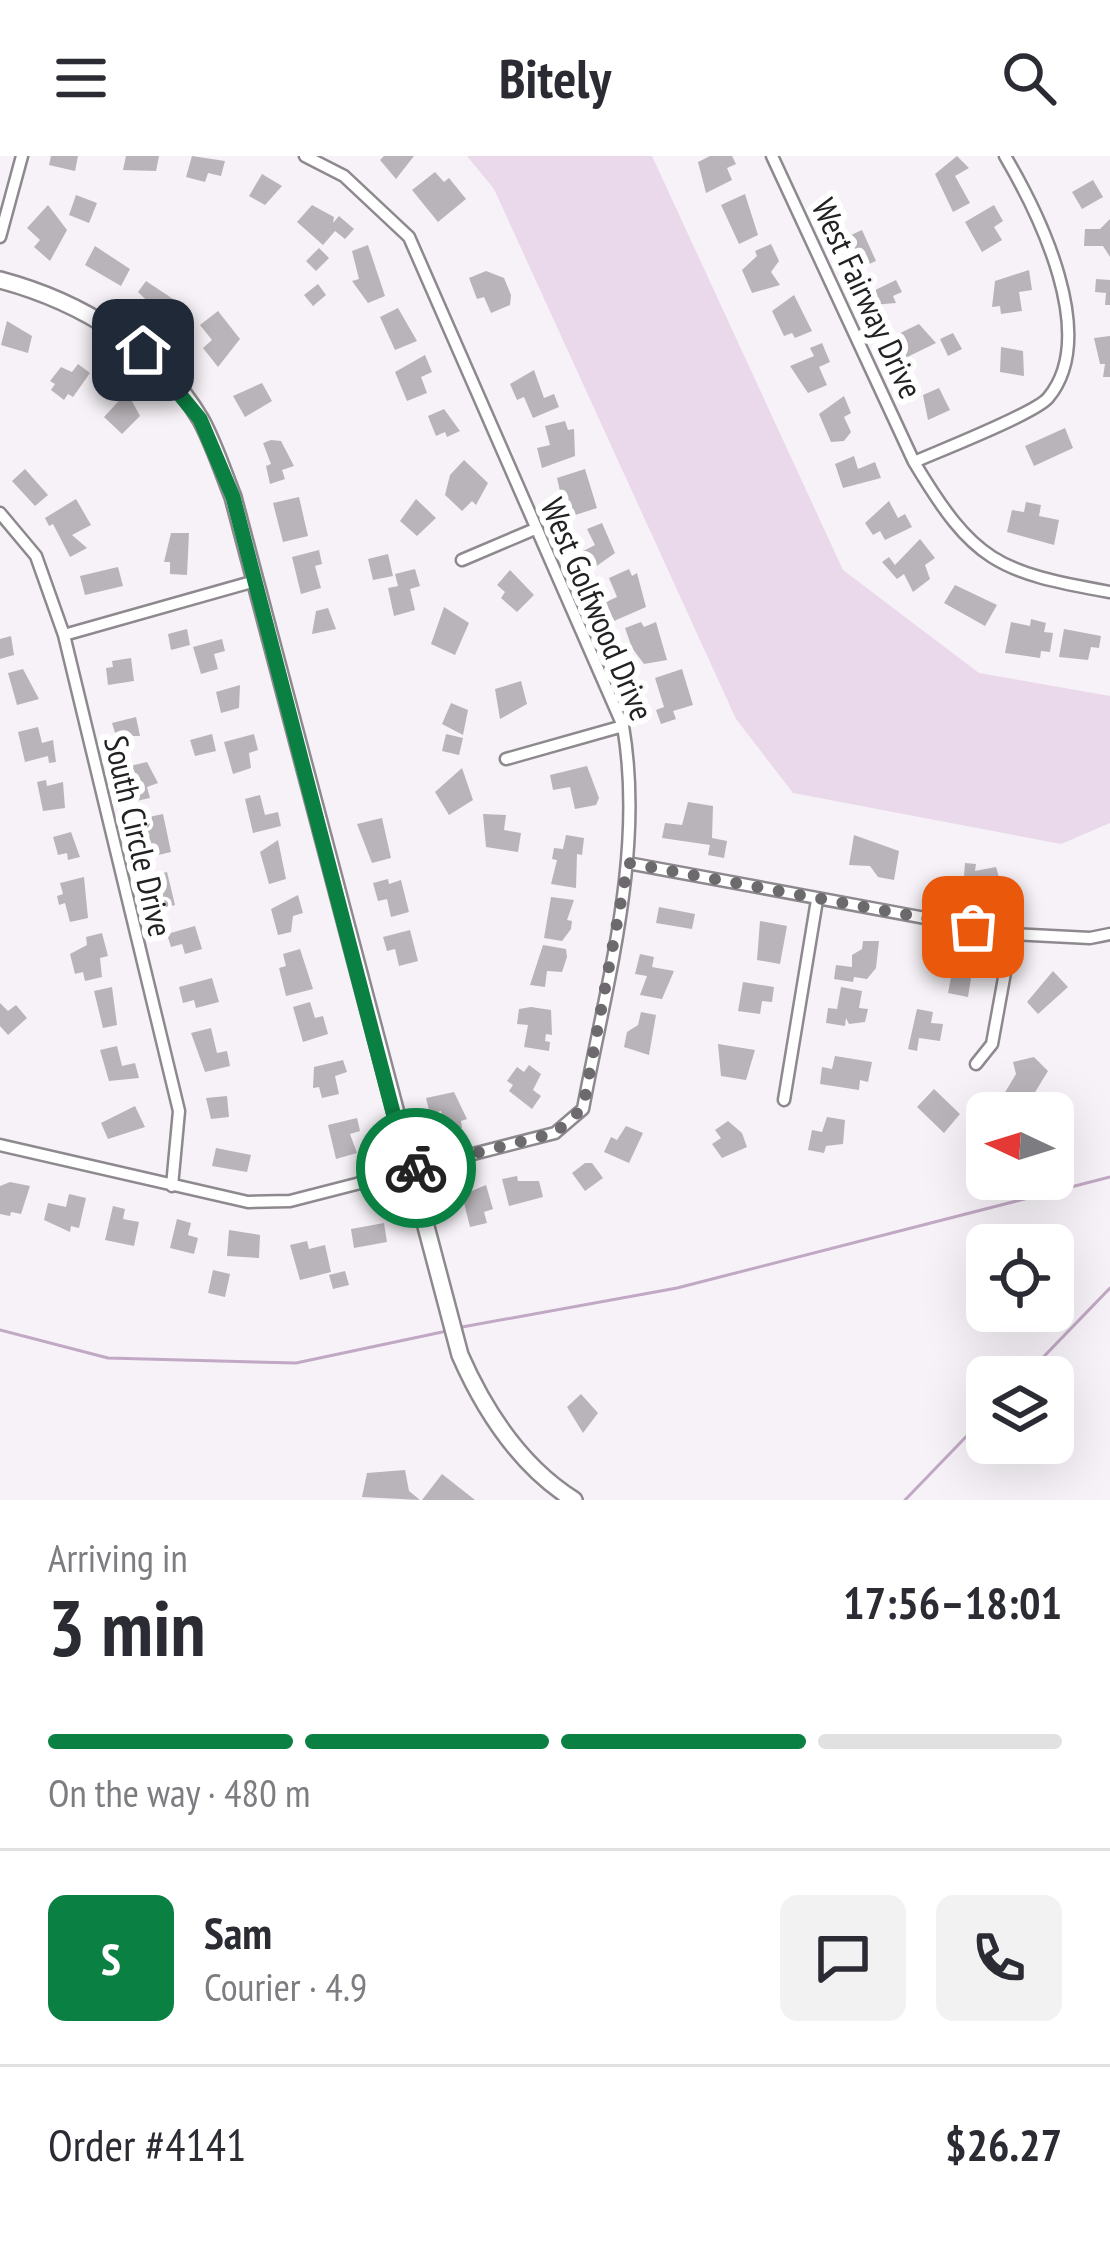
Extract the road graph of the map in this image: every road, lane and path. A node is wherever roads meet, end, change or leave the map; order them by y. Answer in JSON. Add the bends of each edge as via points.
{"nodes":[{"id":1,"x":22,"y":156,"type":"edge"},
{"id":2,"x":305,"y":156,"type":"edge"},
{"id":3,"x":772,"y":156,"type":"edge"},
{"id":4,"x":1005,"y":156,"type":"edge"},
{"id":5,"x":0,"y":237,"type":"edge"},
{"id":6,"x":0,"y":280,"type":"edge"},
{"id":7,"x":914,"y":462,"type":"junction"},
{"id":8,"x":0,"y":513,"type":"edge"},
{"id":9,"x":535,"y":529,"type":"junction"},
{"id":10,"x":462,"y":560,"type":"dead end"},
{"id":11,"x":255,"y":581,"type":"junction"},
{"id":12,"x":1110,"y":592,"type":"edge"},
{"id":13,"x":64,"y":635,"type":"junction"},
{"id":14,"x":623,"y":726,"type":"junction"},
{"id":15,"x":506,"y":759,"type":"dead end"},
{"id":16,"x":628,"y":863,"type":"junction"},
{"id":17,"x":817,"y":900,"type":"junction"},
{"id":18,"x":1012,"y":934,"type":"junction"},
{"id":19,"x":1110,"y":934,"type":"edge"},
{"id":20,"x":976,"y":1064,"type":"dead end"},
{"id":21,"x":784,"y":1100,"type":"dead end"},
{"id":22,"x":0,"y":1144,"type":"edge"},
{"id":23,"x":408,"y":1170,"type":"junction"},
{"id":24,"x":172,"y":1186,"type":"junction"},
{"id":25,"x":562,"y":1497,"type":"edge"}],
"edges":[{"from":1,"to":5,"type":"street"},
{"from":2,"to":9,"type":"street","name":"West Golfwood Drive","via":[[344,176],[410,237]]},
{"from":3,"to":7,"type":"street","name":"West Fairway Drive"},
{"from":4,"to":7,"type":"street","via":[[1041,217],[1058,269],[1068,356],[1047,400]]},
{"from":6,"to":11,"type":"street","via":[[84,312],[143,350],[200,419],[233,497]]},
{"from":7,"to":12,"type":"street","name":"West Fairway Drive","via":[[982,554],[1036,579]]},
{"from":8,"to":13,"type":"street","name":"South Circle Drive","via":[[36,556]]},
{"from":9,"to":10,"type":"street"},
{"from":9,"to":14,"type":"street","name":"West Golfwood Drive"},
{"from":11,"to":13,"type":"street"},
{"from":11,"to":23,"type":"street"},
{"from":13,"to":24,"type":"street","name":"South Circle Drive","via":[[179,1111]]},
{"from":14,"to":15,"type":"street"},
{"from":14,"to":16,"type":"street","name":"West Golfwood Drive","via":[[631,769]]},
{"from":16,"to":17,"type":"street"},
{"from":16,"to":23,"type":"street","name":"West Golfwood Drive","via":[[583,1108],[555,1133]]},
{"from":17,"to":18,"type":"street"},
{"from":17,"to":21,"type":"street"},
{"from":18,"to":19,"type":"street"},
{"from":18,"to":20,"type":"street","via":[[992,1044]]},
{"from":22,"to":24,"type":"street","name":"West Golfwood Drive"},
{"from":23,"to":24,"type":"street","name":"West Golfwood Drive","via":[[290,1201],[248,1202]]},
{"from":23,"to":25,"type":"street","via":[[468,1373],[502,1431]]}]}
